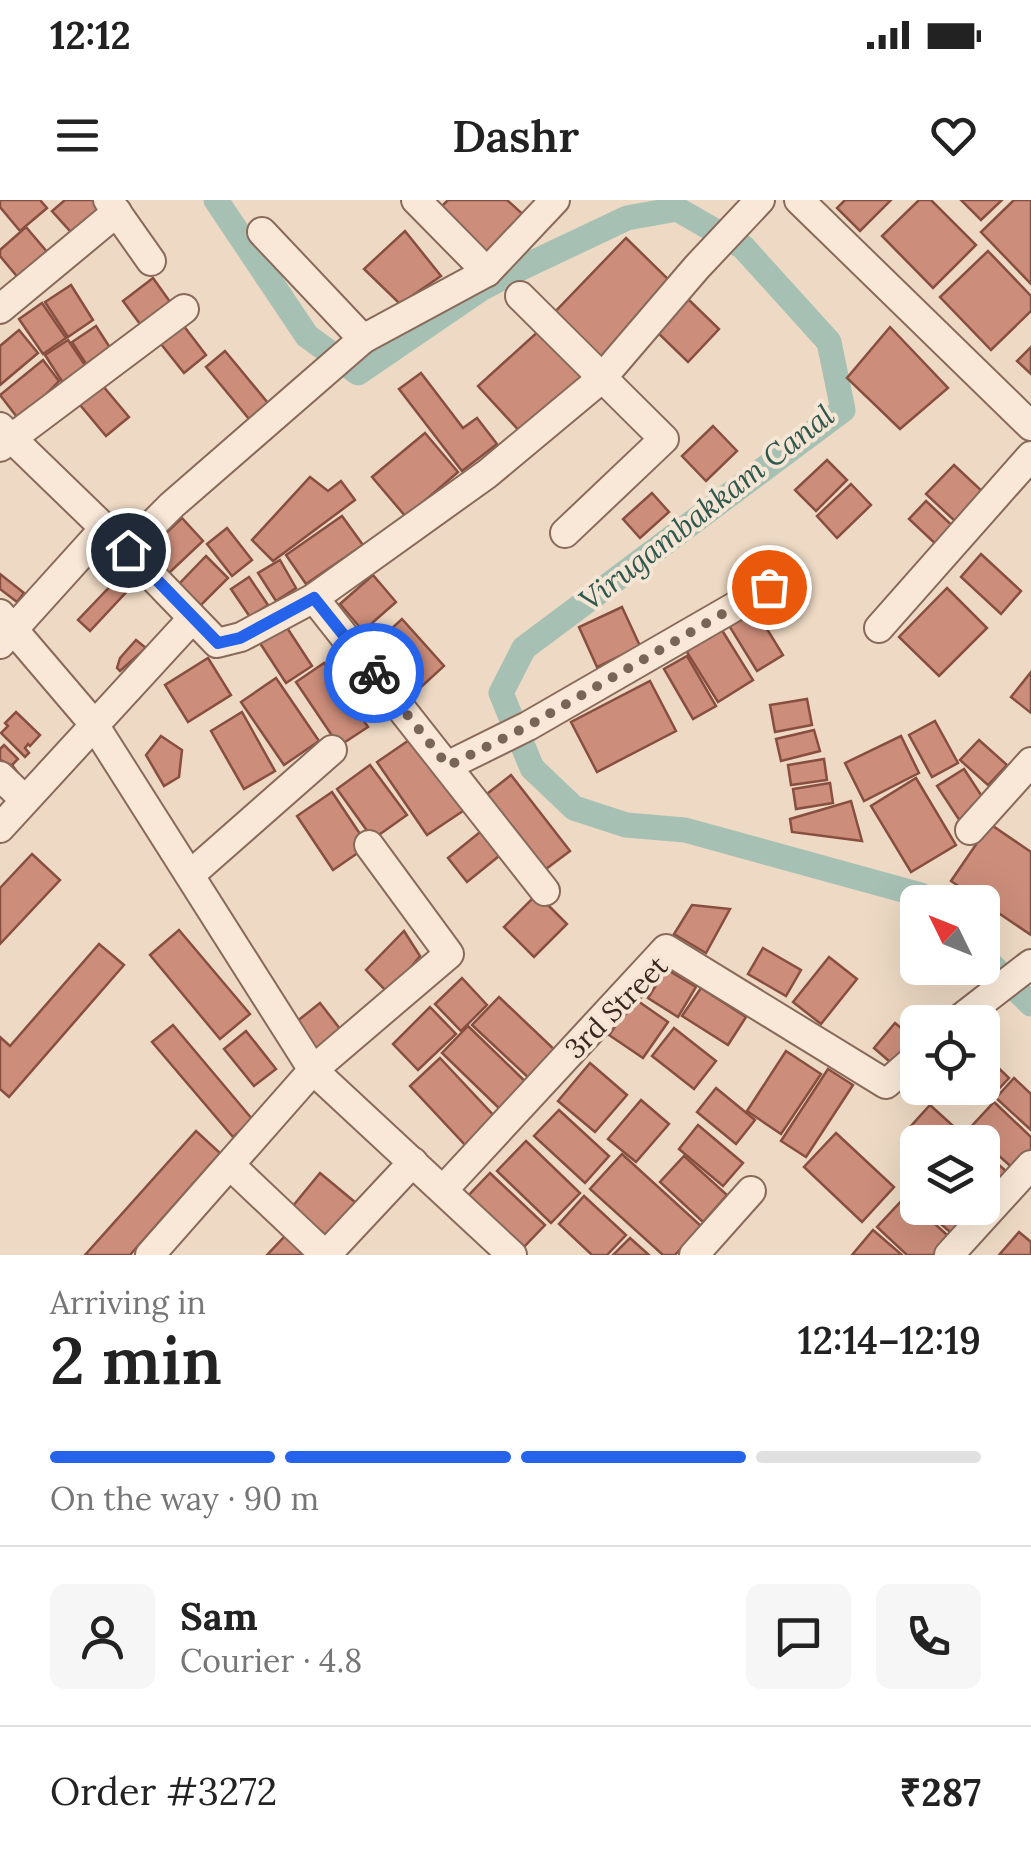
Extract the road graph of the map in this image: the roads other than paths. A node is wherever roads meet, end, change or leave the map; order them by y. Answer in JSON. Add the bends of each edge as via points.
{"nodes":[{"id":1,"x":416,"y":200,"type":"edge"},
{"id":2,"x":555,"y":200,"type":"edge"},
{"id":3,"x":799,"y":200,"type":"edge"},
{"id":4,"x":756,"y":203,"type":"edge"},
{"id":5,"x":112,"y":206,"type":"edge"},
{"id":6,"x":262,"y":232,"type":"dead end"},
{"id":7,"x":151,"y":261,"type":"dead end"},
{"id":8,"x":487,"y":272,"type":"junction"},
{"id":9,"x":520,"y":296,"type":"dead end"},
{"id":10,"x":0,"y":309,"type":"edge"},
{"id":11,"x":184,"y":309,"type":"dead end"},
{"id":12,"x":363,"y":339,"type":"junction"},
{"id":13,"x":601,"y":379,"type":"junction"},
{"id":14,"x":1031,"y":426,"type":"edge"},
{"id":15,"x":3,"y":437,"type":"edge"},
{"id":16,"x":1031,"y":456,"type":"edge"},
{"id":17,"x":104,"y":530,"type":"junction"},
{"id":18,"x":565,"y":534,"type":"dead end"},
{"id":19,"x":128,"y":550,"type":"junction"},
{"id":20,"x":769,"y":587,"type":"dead end"},
{"id":21,"x":314,"y":598,"type":"junction"},
{"id":22,"x":192,"y":619,"type":"junction"},
{"id":23,"x":879,"y":628,"type":"dead end"},
{"id":24,"x":5,"y":629,"type":"edge"},
{"id":25,"x":94,"y":722,"type":"junction"},
{"id":26,"x":332,"y":750,"type":"dead end"},
{"id":27,"x":1031,"y":762,"type":"edge"},
{"id":28,"x":448,"y":766,"type":"junction"},
{"id":29,"x":0,"y":776,"type":"edge"},
{"id":30,"x":25,"y":800,"type":"junction"},
{"id":31,"x":0,"y":828,"type":"edge"},
{"id":32,"x":970,"y":830,"type":"dead end"},
{"id":33,"x":369,"y":845,"type":"dead end"},
{"id":34,"x":190,"y":875,"type":"junction"},
{"id":35,"x":545,"y":891,"type":"dead end"},
{"id":36,"x":1031,"y":964,"type":"edge"},
{"id":37,"x":975,"y":1005,"type":"edge"},
{"id":38,"x":313,"y":1070,"type":"junction"},
{"id":39,"x":900,"y":1072,"type":"edge"},
{"id":40,"x":413,"y":1162,"type":"junction"},
{"id":41,"x":230,"y":1165,"type":"junction"},
{"id":42,"x":1031,"y":1165,"type":"edge"},
{"id":43,"x":443,"y":1190,"type":"junction"},
{"id":44,"x":751,"y":1191,"type":"dead end"},
{"id":45,"x":150,"y":1255,"type":"edge"},
{"id":46,"x":326,"y":1255,"type":"edge"},
{"id":47,"x":512,"y":1255,"type":"edge"},
{"id":48,"x":694,"y":1255,"type":"edge"},
{"id":49,"x":949,"y":1255,"type":"edge"}],
"edges":[{"from":1,"to":8,"type":"street"},
{"from":2,"to":8,"type":"street"},
{"from":3,"to":14,"type":"street"},
{"from":4,"to":13,"type":"street"},
{"from":5,"to":7,"type":"street"},
{"from":5,"to":10,"type":"street"},
{"from":6,"to":12,"type":"street"},
{"from":8,"to":12,"type":"street"},
{"from":9,"to":13,"type":"street"},
{"from":11,"to":15,"type":"street"},
{"from":12,"to":19,"type":"street"},
{"from":13,"to":18,"type":"street","via":[[664,439]]},
{"from":13,"to":21,"type":"street","via":[[486,474]]},
{"from":15,"to":17,"type":"street"},
{"from":16,"to":23,"type":"street"},
{"from":17,"to":19,"type":"street"},
{"from":17,"to":24,"type":"street"},
{"from":19,"to":22,"type":"street"},
{"from":20,"to":28,"type":"street"},
{"from":21,"to":22,"type":"street","via":[[218,643]]},
{"from":21,"to":28,"type":"street"},
{"from":22,"to":25,"type":"street"},
{"from":24,"to":25,"type":"street"},
{"from":25,"to":30,"type":"street"},
{"from":25,"to":34,"type":"street"},
{"from":26,"to":34,"type":"street"},
{"from":27,"to":32,"type":"street"},
{"from":28,"to":35,"type":"street"},
{"from":29,"to":30,"type":"street"},
{"from":30,"to":31,"type":"street"},
{"from":33,"to":38,"type":"street","via":[[449,954]]},
{"from":34,"to":38,"type":"street"},
{"from":36,"to":37,"type":"street"},
{"from":38,"to":40,"type":"street"},
{"from":38,"to":41,"type":"street"},
{"from":39,"to":43,"type":"street","name":"3rd Street","via":[[886,1084],[666,949]]},
{"from":40,"to":43,"type":"street"},
{"from":40,"to":46,"type":"street"},
{"from":41,"to":45,"type":"street"},
{"from":41,"to":46,"type":"street"},
{"from":42,"to":49,"type":"street"},
{"from":43,"to":47,"type":"street"},
{"from":44,"to":48,"type":"street"}]}
